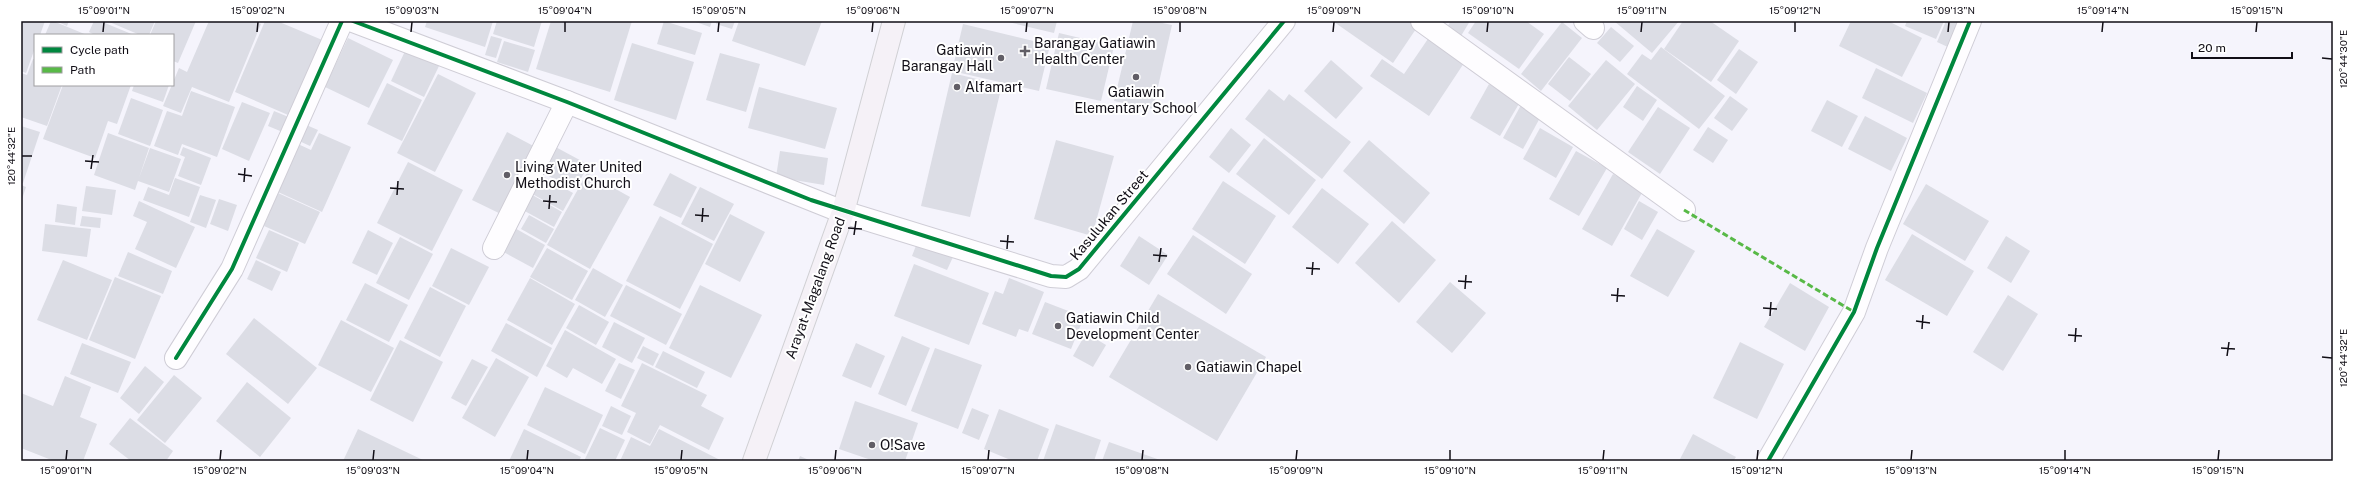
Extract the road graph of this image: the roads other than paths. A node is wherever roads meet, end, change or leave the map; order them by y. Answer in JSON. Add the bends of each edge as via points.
{"nodes":[{"id":1,"x":342,"y":21,"type":"edge"},
{"id":2,"x":353,"y":21,"type":"edge"},
{"id":3,"x":894,"y":21,"type":"edge"},
{"id":4,"x":1284,"y":21,"type":"edge"},
{"id":5,"x":1422,"y":21,"type":"edge"},
{"id":6,"x":1970,"y":21,"type":"edge"},
{"id":7,"x":567,"y":102,"type":"junction"},
{"id":8,"x":1684,"y":210,"type":"dead end"},
{"id":9,"x":843,"y":212,"type":"junction"},
{"id":10,"x":494,"y":248,"type":"dead end"},
{"id":11,"x":176,"y":358,"type":"dead end"},
{"id":12,"x":754,"y":461,"type":"edge"},
{"id":13,"x":1768,"y":461,"type":"edge"}],
"edges":[{"from":1,"to":11,"type":"street","via":[[232,269]]},
{"from":2,"to":7,"type":"street","name":"Kasulukan Street"},
{"from":3,"to":9,"type":"main road","name":"Arayat-Magalang Road"},
{"from":4,"to":9,"type":"street","name":"Kasulukan Street","via":[[1079,270],[1066,277],[1051,276]]},
{"from":5,"to":8,"type":"street"},
{"from":6,"to":13,"type":"street","via":[[1877,248],[1854,312]]},
{"from":7,"to":9,"type":"street","name":"Kasulukan Street"},
{"from":7,"to":10,"type":"street"},
{"from":9,"to":12,"type":"main road","name":"Arayat-Magalang Road"}]}
